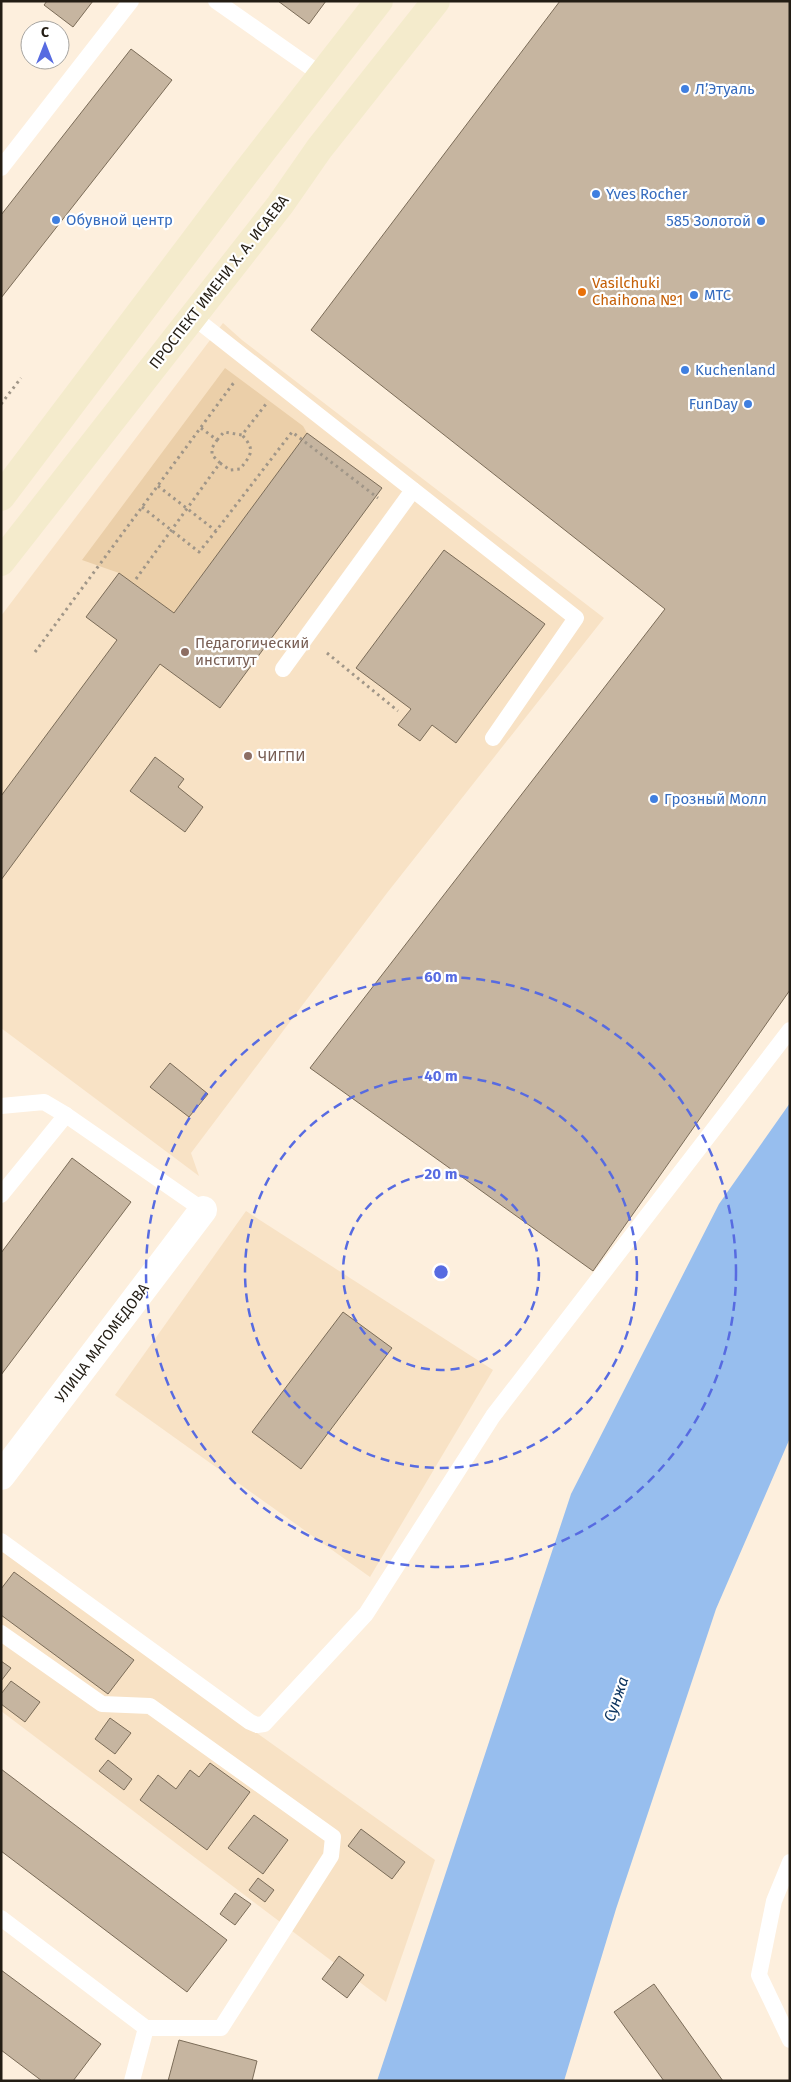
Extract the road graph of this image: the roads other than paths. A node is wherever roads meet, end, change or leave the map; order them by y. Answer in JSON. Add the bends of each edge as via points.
{"nodes":[{"id":1,"x":131,"y":1,"type":"edge"},
{"id":2,"x":216,"y":1,"type":"edge"},
{"id":3,"x":379,"y":1,"type":"edge"},
{"id":4,"x":436,"y":1,"type":"edge"},
{"id":5,"x":323,"y":76,"type":"junction"},
{"id":6,"x":1,"y":168,"type":"edge"},
{"id":7,"x":192,"y":316,"type":"junction"},
{"id":8,"x":413,"y":490,"type":"junction"},
{"id":9,"x":1,"y":498,"type":"edge"},
{"id":10,"x":1,"y":562,"type":"edge"},
{"id":11,"x":283,"y":669,"type":"dead end"},
{"id":12,"x":493,"y":738,"type":"dead end"},
{"id":13,"x":790,"y":1030,"type":"edge"},
{"id":14,"x":1,"y":1106,"type":"edge"},
{"id":15,"x":66,"y":1115,"type":"junction"},
{"id":16,"x":1,"y":1195,"type":"edge"},
{"id":17,"x":203,"y":1210,"type":"joint"},
{"id":18,"x":1,"y":1476,"type":"edge"},
{"id":19,"x":1,"y":1541,"type":"edge"},
{"id":20,"x":1,"y":1633,"type":"edge"},
{"id":21,"x":790,"y":1862,"type":"edge"},
{"id":22,"x":1,"y":1918,"type":"edge"},
{"id":23,"x":146,"y":2028,"type":"junction"},
{"id":24,"x":790,"y":2040,"type":"edge"},
{"id":25,"x":132,"y":2081,"type":"edge"}],
"edges":[{"from":1,"to":6,"type":"lane"},
{"from":2,"to":5,"type":"lane"},
{"from":3,"to":5,"type":"main road"},
{"from":4,"to":7,"type":"main road","name":"ПРОСПЕКТ ИМЕНИ Х. А. ИСАЕВА"},
{"from":5,"to":9,"type":"main road","via":[[244,175]]},
{"from":7,"to":8,"type":"lane"},
{"from":7,"to":10,"type":"main road","name":"ПРОСПЕКТ ИМЕНИ Х. А. ИСАЕВА"},
{"from":8,"to":11,"type":"lane"},
{"from":8,"to":12,"type":"lane","via":[[576,618]]},
{"from":13,"to":19,"type":"lane","via":[[493,1416],[366,1614],[264,1724],[250,1722]]},
{"from":14,"to":15,"type":"lane","via":[[44,1102]]},
{"from":15,"to":16,"type":"lane"},
{"from":15,"to":17,"type":"lane"},
{"from":17,"to":18,"type":"street","name":"УЛИЦА МАГОМЕДОВА"},
{"from":20,"to":23,"type":"lane","via":[[102,1704],[150,1706],[333,1837],[331,1856],[221,2028]]},
{"from":21,"to":24,"type":"lane","via":[[774,1901],[759,1975]]},
{"from":22,"to":23,"type":"lane"},
{"from":23,"to":25,"type":"lane"}]}
